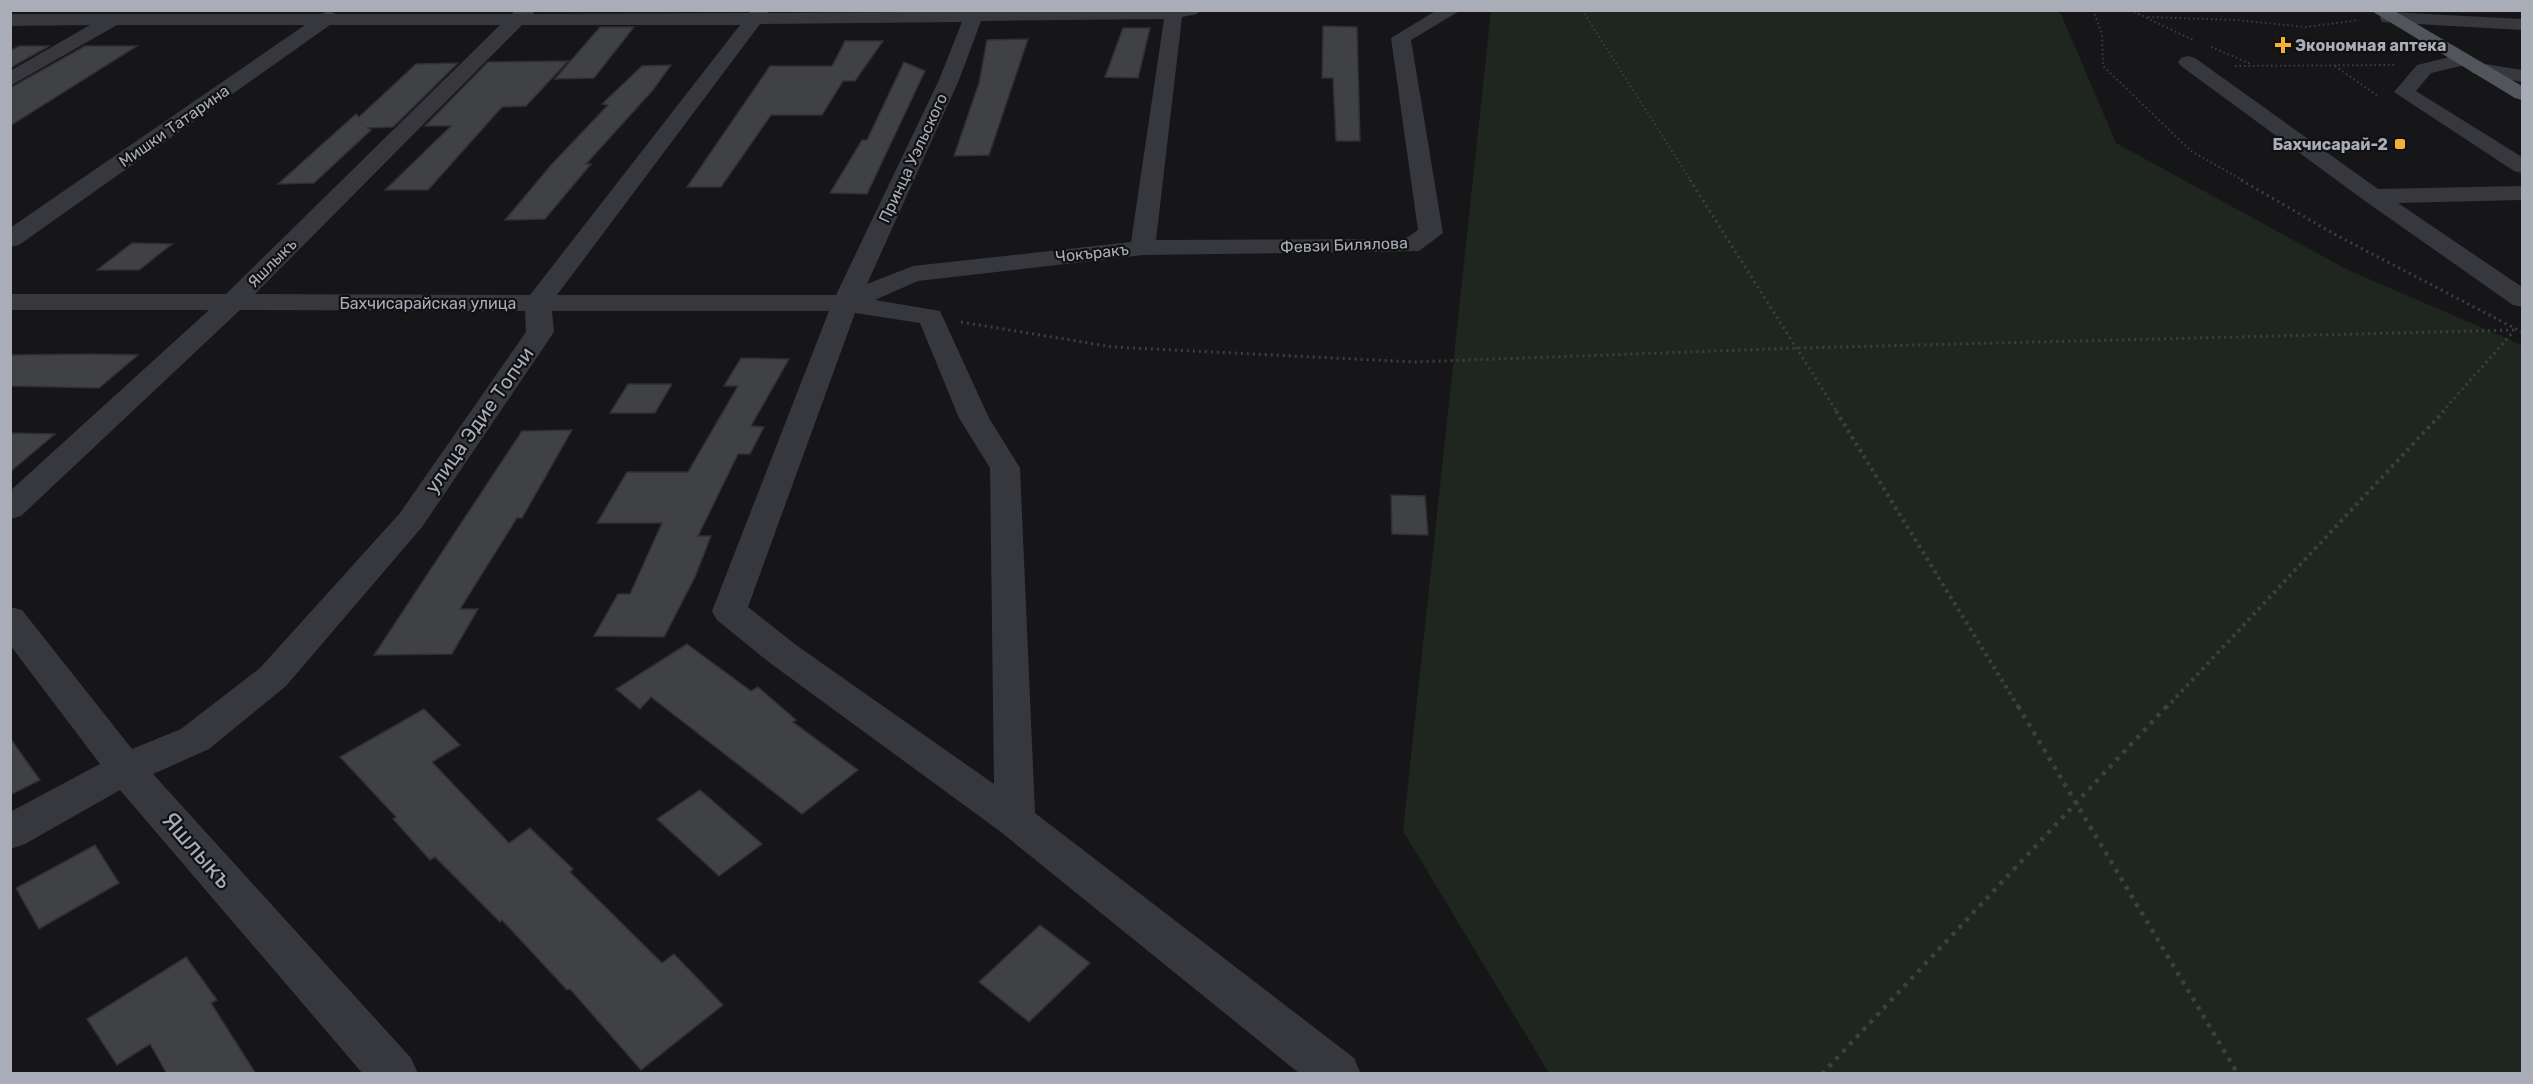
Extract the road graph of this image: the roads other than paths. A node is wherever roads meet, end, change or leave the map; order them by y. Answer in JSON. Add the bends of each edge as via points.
{"nodes":[{"id":1,"x":1452,"y":10,"type":"edge"},
{"id":2,"x":2518,"y":10,"type":"edge"},
{"id":3,"x":1180,"y":11,"type":"edge"},
{"id":4,"x":975,"y":13,"type":"edge"},
{"id":5,"x":2523,"y":13,"type":"edge"},
{"id":6,"x":522,"y":14,"type":"edge"},
{"id":7,"x":2384,"y":14,"type":"edge"},
{"id":8,"x":123,"y":15,"type":"edge"},
{"id":9,"x":332,"y":15,"type":"edge"},
{"id":10,"x":758,"y":15,"type":"edge"},
{"id":11,"x":10,"y":20,"type":"edge"},
{"id":12,"x":2523,"y":25,"type":"edge"},
{"id":13,"x":2187,"y":62,"type":"dead end"},
{"id":14,"x":2470,"y":65,"type":"junction"},
{"id":15,"x":2523,"y":76,"type":"edge"},
{"id":16,"x":10,"y":80,"type":"edge"},
{"id":17,"x":2523,"y":94,"type":"edge"},
{"id":18,"x":2523,"y":166,"type":"edge"},
{"id":19,"x":2523,"y":193,"type":"edge"},
{"id":20,"x":2373,"y":196,"type":"junction"},
{"id":21,"x":10,"y":240,"type":"edge"},
{"id":22,"x":1143,"y":248,"type":"junction"},
{"id":23,"x":2523,"y":299,"type":"edge"},
{"id":24,"x":10,"y":302,"type":"edge"},
{"id":25,"x":538,"y":302,"type":"junction"},
{"id":26,"x":845,"y":303,"type":"junction"},
{"id":27,"x":231,"y":304,"type":"junction"},
{"id":28,"x":10,"y":509,"type":"edge"},
{"id":29,"x":10,"y":619,"type":"edge"},
{"id":30,"x":125,"y":769,"type":"junction"},
{"id":31,"x":1015,"y":820,"type":"junction"},
{"id":32,"x":10,"y":832,"type":"edge"},
{"id":33,"x":394,"y":1074,"type":"edge"},
{"id":34,"x":1337,"y":1074,"type":"edge"}],
"edges":[{"from":1,"to":22,"type":"street","name":"Февзи Билялова","via":[[1401,38],[1431,233],[1410,246]]},
{"from":2,"to":5,"type":"street"},
{"from":3,"to":4,"type":"street"},
{"from":3,"to":22,"type":"street","name":"Чокъракъ"},
{"from":4,"to":10,"type":"street"},
{"from":4,"to":26,"type":"street","name":"Принца Уэльского","via":[[949,80]]},
{"from":6,"to":9,"type":"street"},
{"from":6,"to":10,"type":"street"},
{"from":6,"to":27,"type":"street","name":"Яшлыкъ"},
{"from":7,"to":12,"type":"street"},
{"from":7,"to":14,"type":"main road"},
{"from":8,"to":9,"type":"street"},
{"from":8,"to":11,"type":"street"},
{"from":8,"to":16,"type":"street"},
{"from":9,"to":21,"type":"street","name":"Мишки Татарина"},
{"from":10,"to":25,"type":"street"},
{"from":13,"to":20,"type":"street"},
{"from":14,"to":15,"type":"street"},
{"from":14,"to":17,"type":"main road"},
{"from":14,"to":18,"type":"street","via":[[2424,69],[2404,92]]},
{"from":19,"to":20,"type":"street"},
{"from":20,"to":23,"type":"street"},
{"from":22,"to":26,"type":"street","name":"Чокъракъ","via":[[913,274]]},
{"from":24,"to":27,"type":"street","name":"Бахчисарайская улица"},
{"from":25,"to":26,"type":"street","name":"Бахчисарайская улица"},
{"from":25,"to":27,"type":"street","name":"Бахчисарайская улица"},
{"from":25,"to":30,"type":"street","name":"улица Эдие Топчи","via":[[540,332],[411,520],[280,668],[195,739]]},
{"from":26,"to":31,"type":"street","via":[[931,317],[974,418],[1005,468]]},
{"from":26,"to":31,"type":"street","name":"Принца Уэльского","via":[[729,611]]},
{"from":27,"to":28,"type":"street","name":"Яшлыкъ"},
{"from":29,"to":30,"type":"street","name":"Яшлыкъ"},
{"from":30,"to":32,"type":"street","name":"улица Эдие Топчи"},
{"from":30,"to":33,"type":"street","name":"Яшлыкъ"},
{"from":31,"to":34,"type":"street"}]}
